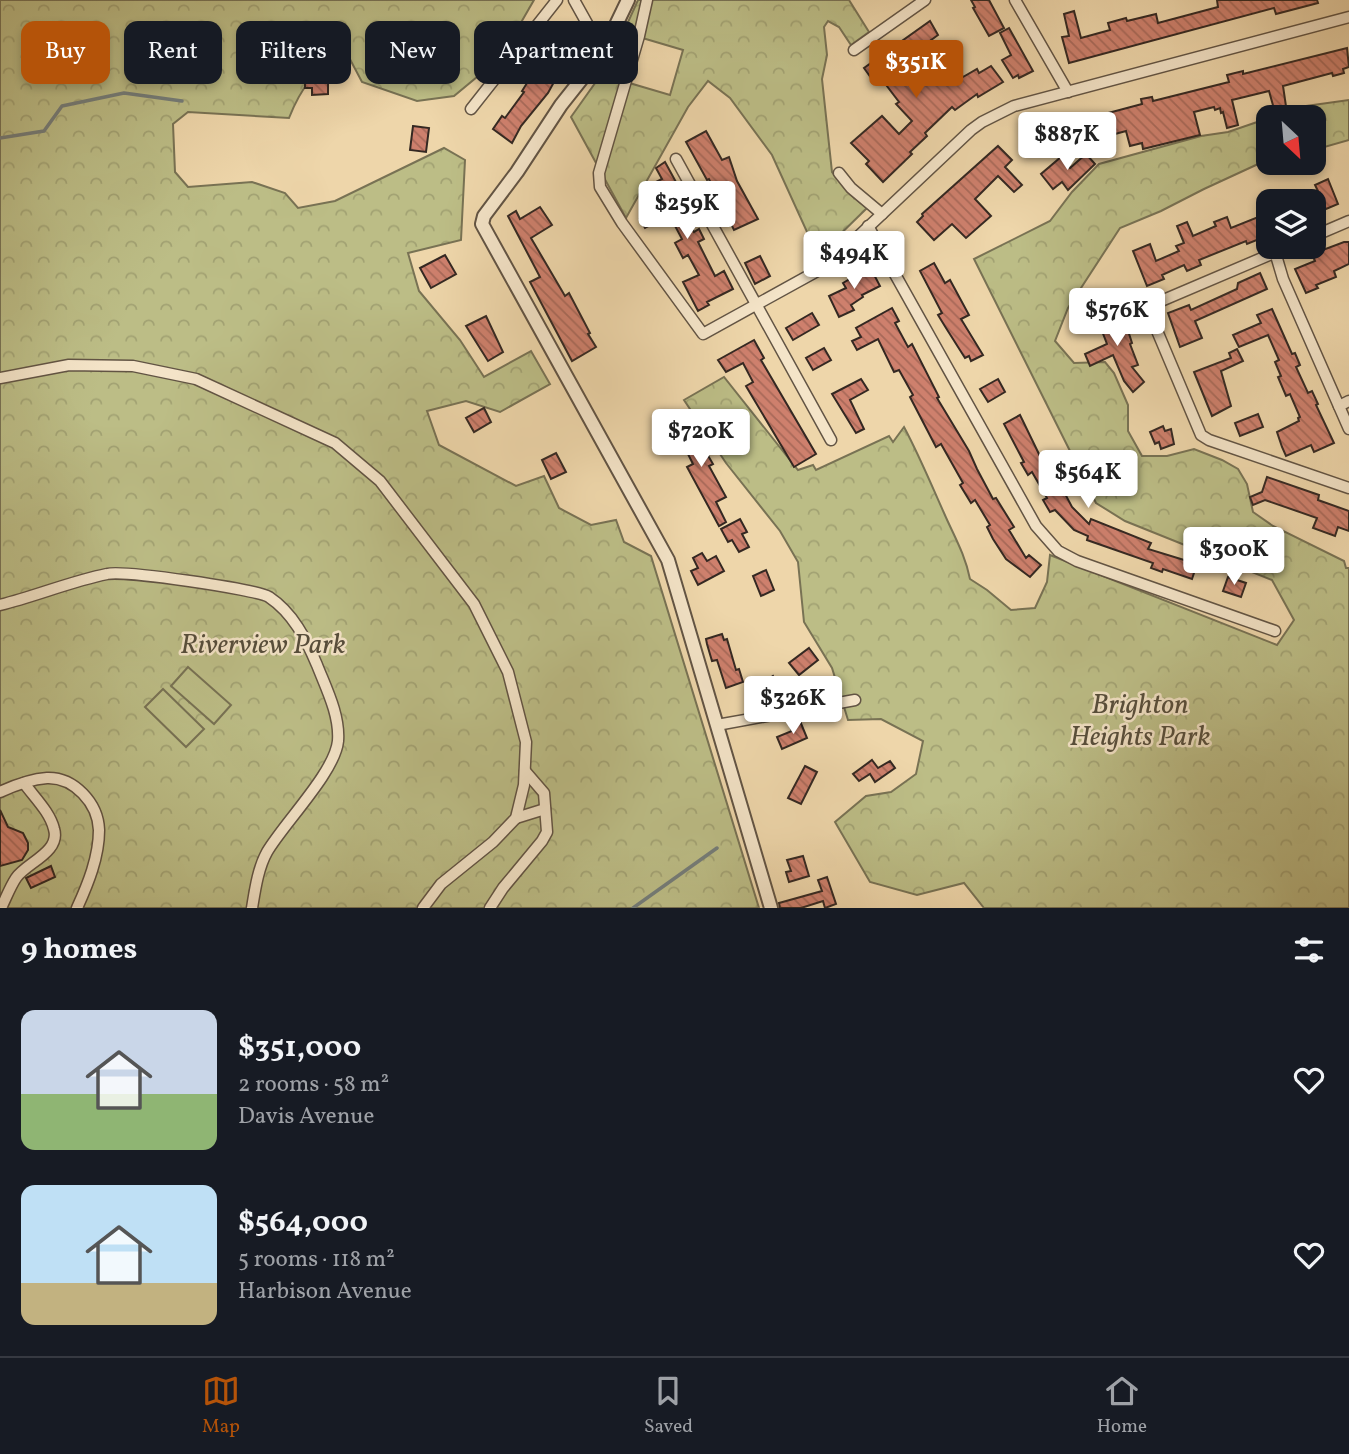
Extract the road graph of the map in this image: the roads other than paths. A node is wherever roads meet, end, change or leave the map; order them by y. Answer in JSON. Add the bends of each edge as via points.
{"nodes":[{"id":1,"x":556,"y":0,"type":"edge"},
{"id":2,"x":574,"y":0,"type":"edge"},
{"id":3,"x":628,"y":0,"type":"edge"},
{"id":4,"x":647,"y":0,"type":"edge"},
{"id":5,"x":925,"y":0,"type":"edge"},
{"id":6,"x":1015,"y":0,"type":"edge"},
{"id":7,"x":1349,"y":17,"type":"edge"},
{"id":8,"x":586,"y":21,"type":"edge"},
{"id":9,"x":618,"y":21,"type":"edge"},
{"id":10,"x":854,"y":50,"type":"dead end"},
{"id":11,"x":578,"y":84,"type":"edge"},
{"id":12,"x":1068,"y":92,"type":"junction"},
{"id":13,"x":471,"y":108,"type":"dead end"},
{"id":14,"x":676,"y":159,"type":"dead end"},
{"id":15,"x":839,"y":173,"type":"dead end"},
{"id":16,"x":882,"y":214,"type":"junction"},
{"id":17,"x":1349,"y":221,"type":"edge"},
{"id":18,"x":868,"y":226,"type":"junction"},
{"id":19,"x":1326,"y":231,"type":"edge"},
{"id":20,"x":1259,"y":259,"type":"edge"},
{"id":21,"x":1277,"y":259,"type":"edge"},
{"id":22,"x":755,"y":305,"type":"junction"},
{"id":23,"x":0,"y":378,"type":"edge"},
{"id":24,"x":1349,"y":401,"type":"edge"},
{"id":25,"x":1339,"y":406,"type":"junction"},
{"id":26,"x":1349,"y":429,"type":"edge"},
{"id":27,"x":831,"y":440,"type":"dead end"},
{"id":28,"x":1349,"y":488,"type":"edge"},
{"id":29,"x":0,"y":605,"type":"edge"},
{"id":30,"x":1275,"y":631,"type":"dead end"},
{"id":31,"x":855,"y":700,"type":"dead end"},
{"id":32,"x":717,"y":725,"type":"junction"},
{"id":33,"x":525,"y":771,"type":"junction"},
{"id":34,"x":24,"y":783,"type":"junction"},
{"id":35,"x":0,"y":793,"type":"edge"},
{"id":36,"x":545,"y":809,"type":"junction"},
{"id":37,"x":516,"y":818,"type":"junction"},
{"id":38,"x":1,"y":908,"type":"edge"},
{"id":39,"x":77,"y":908,"type":"edge"},
{"id":40,"x":252,"y":908,"type":"edge"},
{"id":41,"x":423,"y":908,"type":"edge"},
{"id":42,"x":490,"y":908,"type":"edge"},
{"id":43,"x":771,"y":908,"type":"edge"}],
"edges":[{"from":1,"to":13,"type":"street"},
{"from":2,"to":8,"type":"street"},
{"from":3,"to":9,"type":"street"},
{"from":4,"to":22,"type":"street","via":[[599,183],[622,223],[703,334]]},
{"from":5,"to":10,"type":"street"},
{"from":6,"to":12,"type":"street"},
{"from":7,"to":12,"type":"street"},
{"from":11,"to":32,"type":"street","via":[[482,223],[663,550]]},
{"from":12,"to":16,"type":"street","via":[[1014,106],[982,122]]},
{"from":14,"to":22,"type":"street"},
{"from":15,"to":16,"type":"street"},
{"from":16,"to":18,"type":"street"},
{"from":17,"to":19,"type":"street"},
{"from":18,"to":22,"type":"street","via":[[824,268]]},
{"from":18,"to":30,"type":"street","via":[[1036,526],[1051,544],[1077,561]]},
{"from":20,"to":28,"type":"street","via":[[1147,307],[1201,435]]},
{"from":21,"to":25,"type":"street"},
{"from":22,"to":27,"type":"street"},
{"from":23,"to":33,"type":"street","via":[[69,365],[133,366],[196,379],[335,443],[380,481],[474,604],[508,672],[526,742]]},
{"from":24,"to":25,"type":"street"},
{"from":25,"to":26,"type":"street"},
{"from":29,"to":40,"type":"street","via":[[109,573],[132,573],[266,595],[288,612],[306,639],[334,706],[338,742],[327,769],[265,855]]},
{"from":31,"to":32,"type":"street"},
{"from":32,"to":43,"type":"street"},
{"from":33,"to":36,"type":"street","via":[[544,793]]},
{"from":33,"to":37,"type":"street"},
{"from":34,"to":35,"type":"street"},
{"from":34,"to":38,"type":"street","via":[[49,817],[55,832],[53,843],[16,877]]},
{"from":34,"to":39,"type":"street","via":[[47,778],[65,781],[83,793],[95,810],[97,846]]},
{"from":36,"to":37,"type":"street"},
{"from":36,"to":42,"type":"street","via":[[548,825],[542,841]]},
{"from":37,"to":41,"type":"street","via":[[442,884]]}]}
